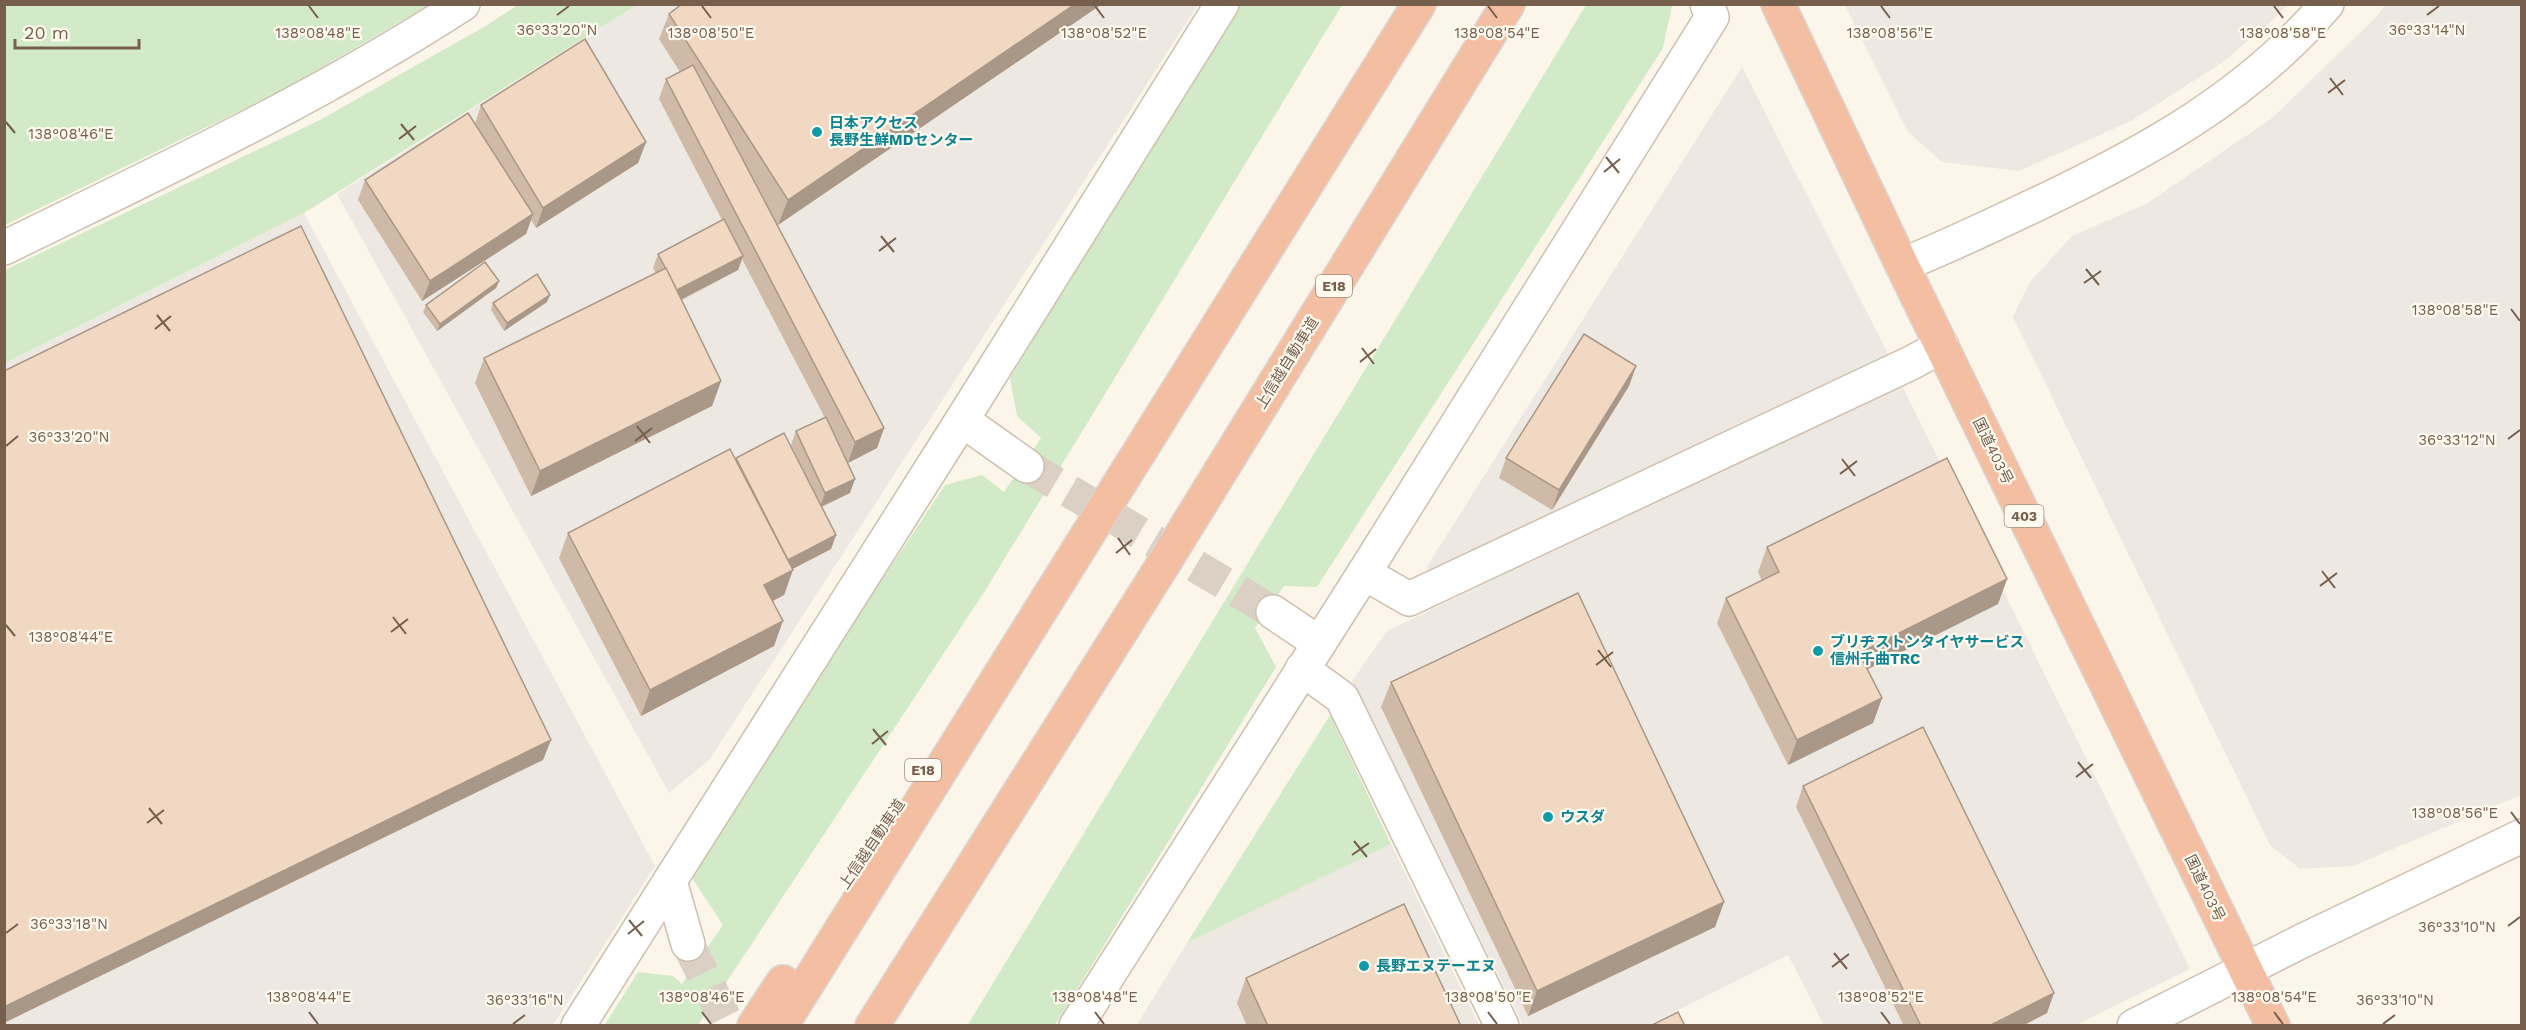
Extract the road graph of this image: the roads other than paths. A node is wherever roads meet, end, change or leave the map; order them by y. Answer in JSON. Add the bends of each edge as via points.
{"nodes":[{"id":1,"x":463,"y":4,"type":"edge"},
{"id":2,"x":1222,"y":4,"type":"edge"},
{"id":3,"x":1419,"y":4,"type":"edge"},
{"id":4,"x":1508,"y":4,"type":"edge"},
{"id":5,"x":1707,"y":4,"type":"edge"},
{"id":6,"x":1778,"y":4,"type":"edge"},
{"id":7,"x":2326,"y":4,"type":"edge"},
{"id":8,"x":4,"y":248,"type":"edge"},
{"id":9,"x":1902,"y":265,"type":"junction"},
{"id":10,"x":1942,"y":346,"type":"junction"},
{"id":11,"x":962,"y":420,"type":"junction"},
{"id":12,"x":1027,"y":465,"type":"tunnel mouth"},
{"id":13,"x":1098,"y":519,"type":"junction"},
{"id":14,"x":1161,"y":568,"type":"junction"},
{"id":15,"x":1364,"y":573,"type":"junction"},
{"id":16,"x":1273,"y":612,"type":"tunnel mouth"},
{"id":17,"x":1310,"y":656,"type":"junction"},
{"id":18,"x":2522,"y":836,"type":"edge"},
{"id":19,"x":670,"y":881,"type":"junction"},
{"id":20,"x":688,"y":944,"type":"tunnel mouth"},
{"id":21,"x":2245,"y":969,"type":"junction"},
{"id":22,"x":578,"y":1026,"type":"edge"},
{"id":23,"x":754,"y":1026,"type":"edge"},
{"id":24,"x":781,"y":1026,"type":"edge"},
{"id":25,"x":872,"y":1026,"type":"edge"},
{"id":26,"x":891,"y":1026,"type":"edge"},
{"id":27,"x":1076,"y":1026,"type":"edge"},
{"id":28,"x":1502,"y":1026,"type":"edge"},
{"id":29,"x":2134,"y":1026,"type":"edge"},
{"id":30,"x":2273,"y":1026,"type":"edge"}],
"edges":[{"from":1,"to":8,"type":"street","via":[[409,39],[262,120]]},
{"from":2,"to":11,"type":"street"},
{"from":3,"to":13,"type":"highway","name":"上信越自動車道","number":"E18"},
{"from":4,"to":14,"type":"highway","name":"上信越自動車道","number":"E18"},
{"from":5,"to":15,"type":"street","via":[[1713,17]]},
{"from":6,"to":9,"type":"highway","name":"国道403号","number":"403"},
{"from":7,"to":9,"type":"street","via":[[2303,32],[2264,67],[2154,146],[1954,244]]},
{"from":9,"to":10,"type":"highway","name":"国道403号","number":"403"},
{"from":10,"to":15,"type":"street","via":[[1409,599]]},
{"from":10,"to":21,"type":"highway","name":"国道403号","number":"403"},
{"from":11,"to":12,"type":"street"},
{"from":11,"to":19,"type":"street"},
{"from":13,"to":23,"type":"highway","name":"上信越自動車道","number":"E18","via":[[876,836]]},
{"from":13,"to":24,"type":"highway","name":"上信越自動車道","number":"E18"},
{"from":14,"to":25,"type":"highway","name":"上信越自動車道","number":"E18"},
{"from":14,"to":26,"type":"highway","name":"上信越自動車道","number":"E18"},
{"from":15,"to":17,"type":"street"},
{"from":16,"to":17,"type":"street"},
{"from":17,"to":27,"type":"street"},
{"from":17,"to":28,"type":"street","via":[[1342,698]]},
{"from":18,"to":21,"type":"street"},
{"from":19,"to":20,"type":"street"},
{"from":19,"to":22,"type":"street"},
{"from":21,"to":29,"type":"street"},
{"from":21,"to":30,"type":"highway","name":"国道403号","number":"403"}]}
